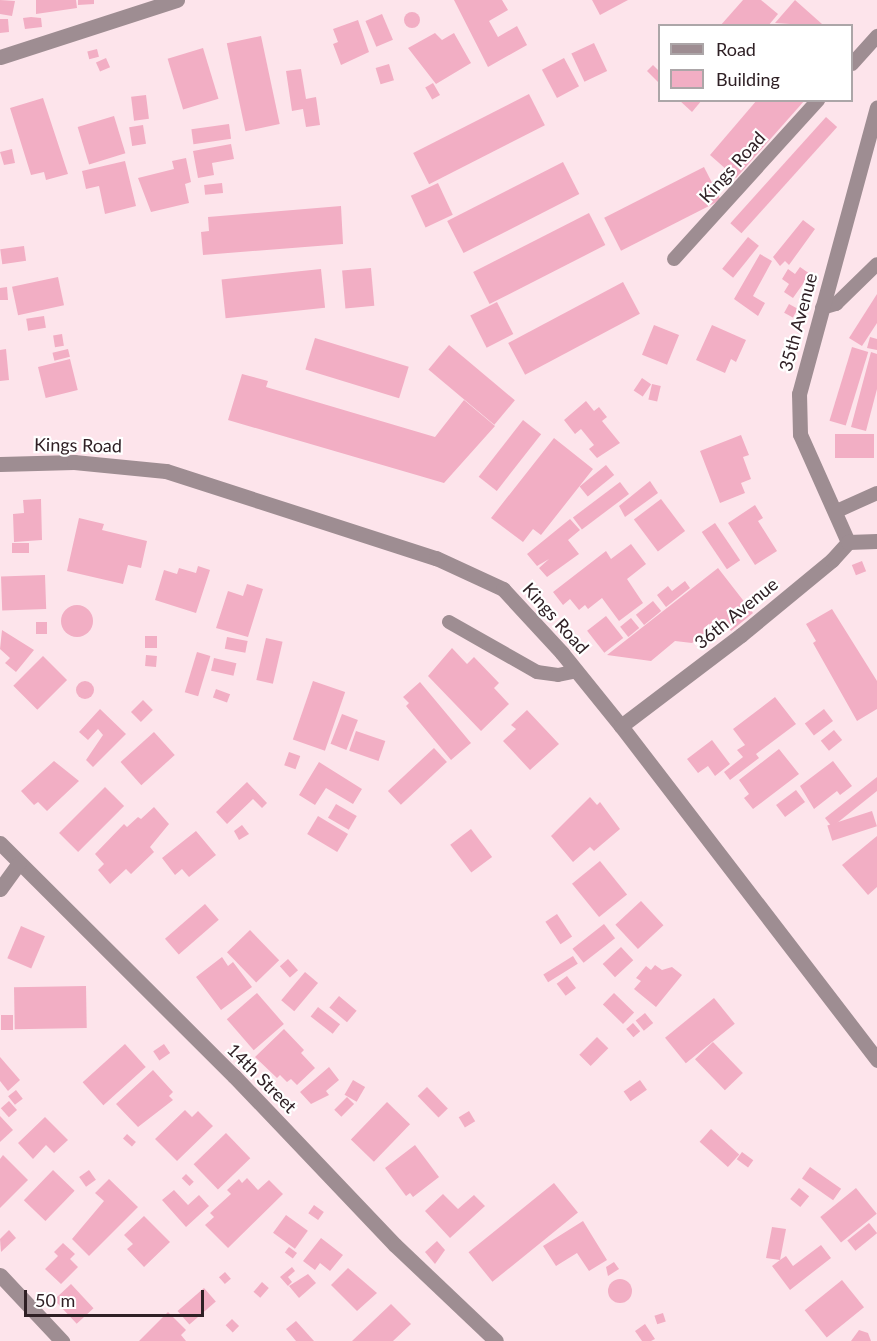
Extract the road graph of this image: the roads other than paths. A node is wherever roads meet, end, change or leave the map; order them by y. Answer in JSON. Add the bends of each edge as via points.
{"nodes":[{"id":1,"x":177,"y":0,"type":"edge"},
{"id":2,"x":877,"y":36,"type":"edge"},
{"id":3,"x":0,"y":57,"type":"edge"},
{"id":4,"x":853,"y":63,"type":"edge"},
{"id":5,"x":817,"y":102,"type":"edge"},
{"id":6,"x":877,"y":107,"type":"edge"},
{"id":7,"x":675,"y":259,"type":"dead end"},
{"id":8,"x":877,"y":264,"type":"edge"},
{"id":9,"x":822,"y":308,"type":"junction"},
{"id":10,"x":0,"y":464,"type":"edge"},
{"id":11,"x":877,"y":493,"type":"edge"},
{"id":12,"x":837,"y":511,"type":"junction"},
{"id":13,"x":877,"y":541,"type":"edge"},
{"id":14,"x":848,"y":542,"type":"junction"},
{"id":15,"x":448,"y":622,"type":"dead end"},
{"id":16,"x":577,"y":671,"type":"junction"},
{"id":17,"x":621,"y":726,"type":"junction"},
{"id":18,"x":0,"y":843,"type":"edge"},
{"id":19,"x":19,"y":863,"type":"junction"},
{"id":20,"x":0,"y":890,"type":"edge"},
{"id":21,"x":877,"y":1060,"type":"edge"},
{"id":22,"x":0,"y":1275,"type":"edge"},
{"id":23,"x":62,"y":1341,"type":"edge"},
{"id":24,"x":496,"y":1341,"type":"edge"}],
"edges":[{"from":1,"to":3,"type":"street"},
{"from":2,"to":4,"type":"lane"},
{"from":5,"to":7,"type":"lane","name":"Kings Road"},
{"from":6,"to":9,"type":"street","name":"35th Avenue"},
{"from":8,"to":9,"type":"lane","via":[[836,304]]},
{"from":9,"to":12,"type":"street","name":"35th Avenue","via":[[799,393],[798,416],[809,458]]},
{"from":10,"to":16,"type":"street","name":"Kings Road","via":[[84,463],[166,471],[436,558],[503,589]]},
{"from":11,"to":12,"type":"lane"},
{"from":12,"to":14,"type":"street","name":"35th Avenue"},
{"from":13,"to":14,"type":"street"},
{"from":14,"to":17,"type":"street","name":"36th Avenue","via":[[832,560],[741,635]]},
{"from":15,"to":16,"type":"lane","via":[[537,672],[558,675]]},
{"from":16,"to":17,"type":"street","name":"Kings Road"},
{"from":17,"to":21,"type":"street","name":"Kings Road"},
{"from":18,"to":19,"type":"street","name":"14th Street"},
{"from":19,"to":20,"type":"street"},
{"from":19,"to":24,"type":"street","name":"14th Street","via":[[234,1076],[395,1245]]},
{"from":22,"to":23,"type":"street"}]}
